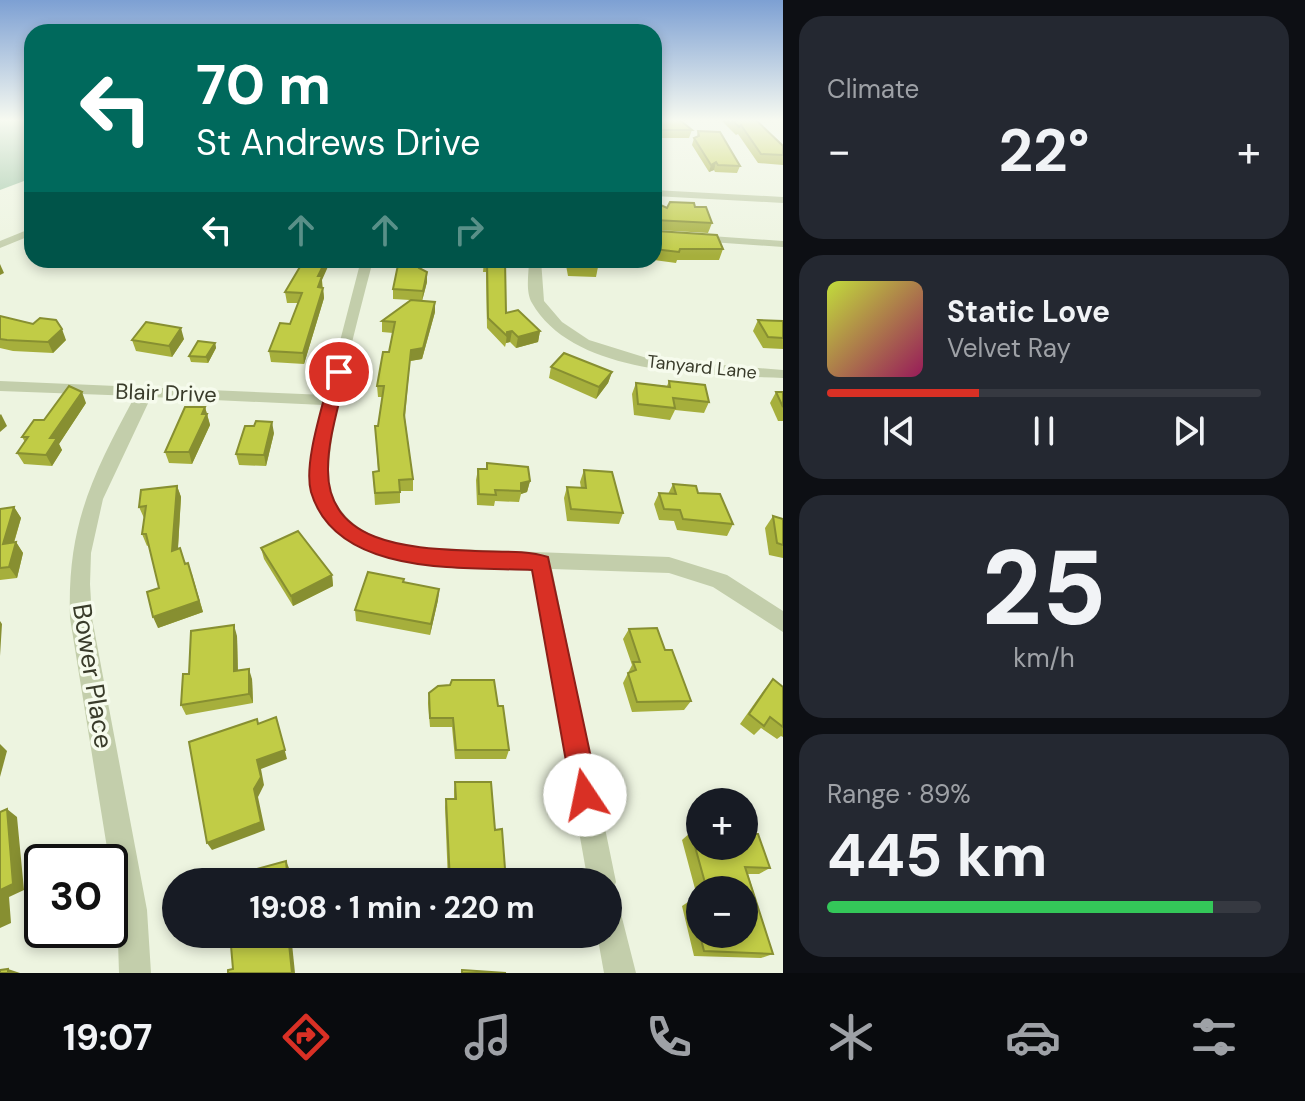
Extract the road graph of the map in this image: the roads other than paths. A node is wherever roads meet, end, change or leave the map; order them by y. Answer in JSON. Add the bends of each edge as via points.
{"nodes":[{"id":1,"x":662,"y":193,"type":"edge"},
{"id":2,"x":783,"y":200,"type":"edge"},
{"id":3,"x":24,"y":234,"type":"edge"},
{"id":4,"x":662,"y":236,"type":"edge"},
{"id":5,"x":783,"y":244,"type":"edge"},
{"id":6,"x":0,"y":245,"type":"edge"},
{"id":7,"x":365,"y":268,"type":"edge"},
{"id":8,"x":535,"y":268,"type":"edge"},
{"id":9,"x":783,"y":374,"type":"edge"},
{"id":10,"x":0,"y":386,"type":"edge"},
{"id":11,"x":146,"y":391,"type":"junction"},
{"id":12,"x":332,"y":400,"type":"junction"},
{"id":13,"x":541,"y":563,"type":"junction"},
{"id":14,"x":783,"y":623,"type":"edge"},
{"id":15,"x":599,"y":868,"type":"edge"},
{"id":16,"x":615,"y":948,"type":"edge"},
{"id":17,"x":135,"y":973,"type":"edge"},
{"id":18,"x":620,"y":973,"type":"edge"}],
"edges":[{"from":1,"to":2,"type":"street"},
{"from":3,"to":6,"type":"street"},
{"from":4,"to":5,"type":"street"},
{"from":7,"to":12,"type":"street"},
{"from":8,"to":9,"type":"street","name":"Tanyard Lane","via":[[537,301],[582,341],[614,355],[659,366]]},
{"from":10,"to":11,"type":"street","name":"Blair Drive"},
{"from":11,"to":12,"type":"street","name":"Blair Drive"},
{"from":11,"to":17,"type":"street","name":"Bower Place","via":[[90,506],[80,542],[78,581],[132,910]]},
{"from":12,"to":13,"type":"street","via":[[319,467],[321,492],[339,523],[366,543],[403,555]]},
{"from":13,"to":14,"type":"street","via":[[669,565],[720,581]]},
{"from":13,"to":15,"type":"street"},
{"from":16,"to":18,"type":"street"}]}
